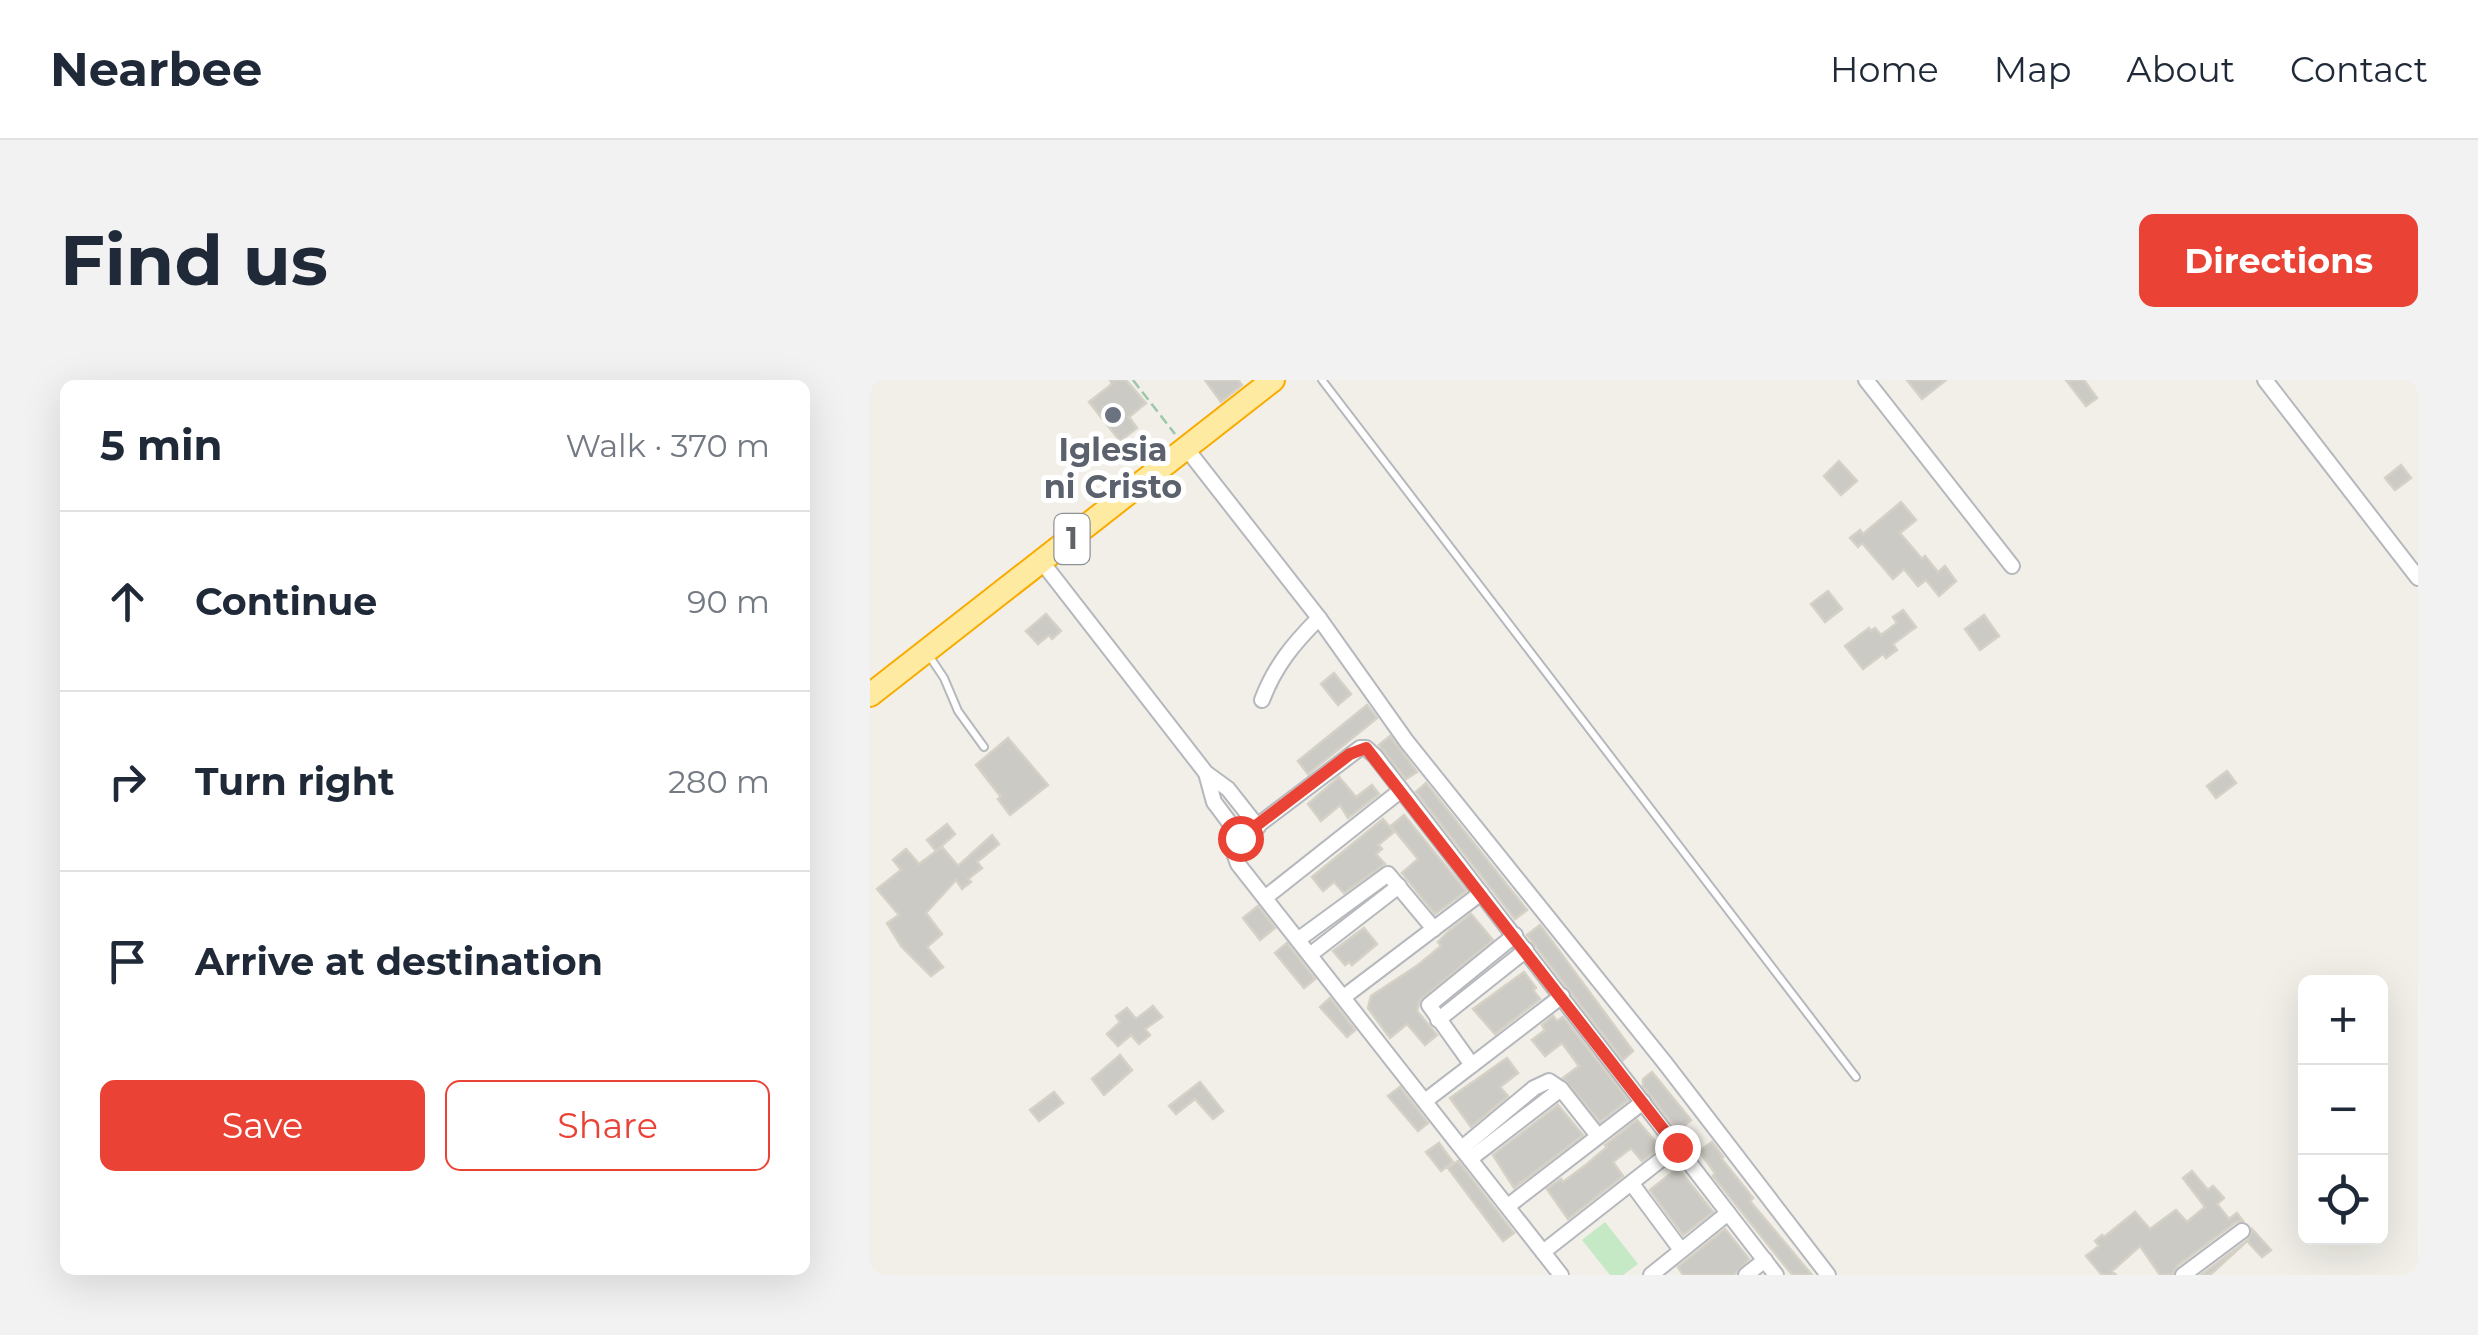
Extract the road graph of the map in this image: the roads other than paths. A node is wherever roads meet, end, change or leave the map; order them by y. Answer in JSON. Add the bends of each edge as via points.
{"nodes":[{"id":1,"x":1322,"y":380,"type":"edge"},
{"id":2,"x":1866,"y":380,"type":"edge"},
{"id":3,"x":2265,"y":380,"type":"edge"},
{"id":4,"x":1260,"y":384,"type":"edge"},
{"id":5,"x":1186,"y":448,"type":"junction"},
{"id":6,"x":1042,"y":562,"type":"junction"},
{"id":7,"x":2012,"y":566,"type":"dead end"},
{"id":8,"x":2418,"y":578,"type":"edge"},
{"id":9,"x":1318,"y":618,"type":"junction"},
{"id":10,"x":926,"y":652,"type":"junction"},
{"id":11,"x":870,"y":696,"type":"edge"},
{"id":12,"x":1262,"y":700,"type":"dead end"},
{"id":13,"x":984,"y":748,"type":"dead end"},
{"id":14,"x":1206,"y":773,"type":"junction"},
{"id":15,"x":1400,"y":792,"type":"junction"},
{"id":16,"x":1258,"y":826,"type":"junction"},
{"id":17,"x":1240,"y":838,"type":"junction"},
{"id":18,"x":1400,"y":886,"type":"junction"},
{"id":19,"x":1481,"y":893,"type":"junction"},
{"id":20,"x":1266,"y":897,"type":"junction"},
{"id":21,"x":1434,"y":929,"type":"junction"},
{"id":22,"x":1515,"y":935,"type":"junction"},
{"id":23,"x":1299,"y":939,"type":"junction"},
{"id":24,"x":1526,"y":950,"type":"junction"},
{"id":25,"x":1311,"y":954,"type":"junction"},
{"id":26,"x":1345,"y":996,"type":"junction"},
{"id":27,"x":1562,"y":996,"type":"junction"},
{"id":28,"x":1438,"y":1020,"type":"junction"},
{"id":29,"x":1472,"y":1065,"type":"junction"},
{"id":30,"x":1856,"y":1077,"type":"dead end"},
{"id":31,"x":1425,"y":1101,"type":"junction"},
{"id":32,"x":1643,"y":1102,"type":"junction"},
{"id":33,"x":1598,"y":1136,"type":"junction"},
{"id":34,"x":1677,"y":1147,"type":"junction"},
{"id":35,"x":1466,"y":1154,"type":"junction"},
{"id":36,"x":1632,"y":1184,"type":"junction"},
{"id":37,"x":1508,"y":1206,"type":"junction"},
{"id":38,"x":1728,"y":1213,"type":"junction"},
{"id":39,"x":2242,"y":1232,"type":"dead end"},
{"id":40,"x":1681,"y":1250,"type":"junction"},
{"id":41,"x":1543,"y":1252,"type":"junction"},
{"id":42,"x":1765,"y":1260,"type":"junction"},
{"id":43,"x":1562,"y":1275,"type":"edge"},
{"id":44,"x":1650,"y":1275,"type":"edge"},
{"id":45,"x":1746,"y":1275,"type":"edge"},
{"id":46,"x":1776,"y":1275,"type":"edge"},
{"id":47,"x":1828,"y":1275,"type":"edge"},
{"id":48,"x":2183,"y":1275,"type":"edge"}],
"edges":[{"from":1,"to":30,"type":"lane"},
{"from":2,"to":7,"type":"street"},
{"from":3,"to":8,"type":"street"},
{"from":4,"to":5,"type":"highway","number":"1"},
{"from":5,"to":6,"type":"highway","number":"1"},
{"from":5,"to":9,"type":"street"},
{"from":6,"to":10,"type":"highway","number":"1"},
{"from":6,"to":14,"type":"street"},
{"from":9,"to":12,"type":"street","via":[[1287,650]]},
{"from":9,"to":47,"type":"street","via":[[1407,742]]},
{"from":10,"to":11,"type":"highway","number":"1"},
{"from":10,"to":13,"type":"lane"},
{"from":14,"to":16,"type":"street"},
{"from":14,"to":17,"type":"street","via":[[1214,802]]},
{"from":15,"to":16,"type":"street","via":[[1375,756],[1360,748]]},
{"from":15,"to":19,"type":"street"},
{"from":15,"to":20,"type":"street"},
{"from":16,"to":17,"type":"street"},
{"from":17,"to":20,"type":"street","via":[[1233,850],[1238,864]]},
{"from":18,"to":21,"type":"street"},
{"from":18,"to":23,"type":"street","via":[[1388,874]]},
{"from":18,"to":25,"type":"street"},
{"from":19,"to":21,"type":"street"},
{"from":19,"to":22,"type":"street"},
{"from":20,"to":23,"type":"street"},
{"from":21,"to":26,"type":"street"},
{"from":22,"to":24,"type":"street"},
{"from":22,"to":28,"type":"street","via":[[1430,1003]]},
{"from":23,"to":25,"type":"street"},
{"from":24,"to":27,"type":"street"},
{"from":24,"to":28,"type":"street"},
{"from":25,"to":26,"type":"street"},
{"from":26,"to":31,"type":"street"},
{"from":27,"to":29,"type":"street"},
{"from":27,"to":32,"type":"street"},
{"from":28,"to":29,"type":"street"},
{"from":29,"to":31,"type":"street"},
{"from":31,"to":35,"type":"street"},
{"from":32,"to":33,"type":"street"},
{"from":32,"to":34,"type":"street"},
{"from":33,"to":35,"type":"street","via":[[1561,1089]]},
{"from":33,"to":37,"type":"street"},
{"from":34,"to":36,"type":"street"},
{"from":34,"to":38,"type":"street"},
{"from":35,"to":37,"type":"street"},
{"from":36,"to":40,"type":"street"},
{"from":36,"to":41,"type":"street"},
{"from":37,"to":41,"type":"street"},
{"from":38,"to":40,"type":"street"},
{"from":38,"to":42,"type":"street"},
{"from":39,"to":48,"type":"street"},
{"from":40,"to":44,"type":"street"},
{"from":41,"to":43,"type":"street"},
{"from":42,"to":45,"type":"street"},
{"from":42,"to":46,"type":"street"}]}
